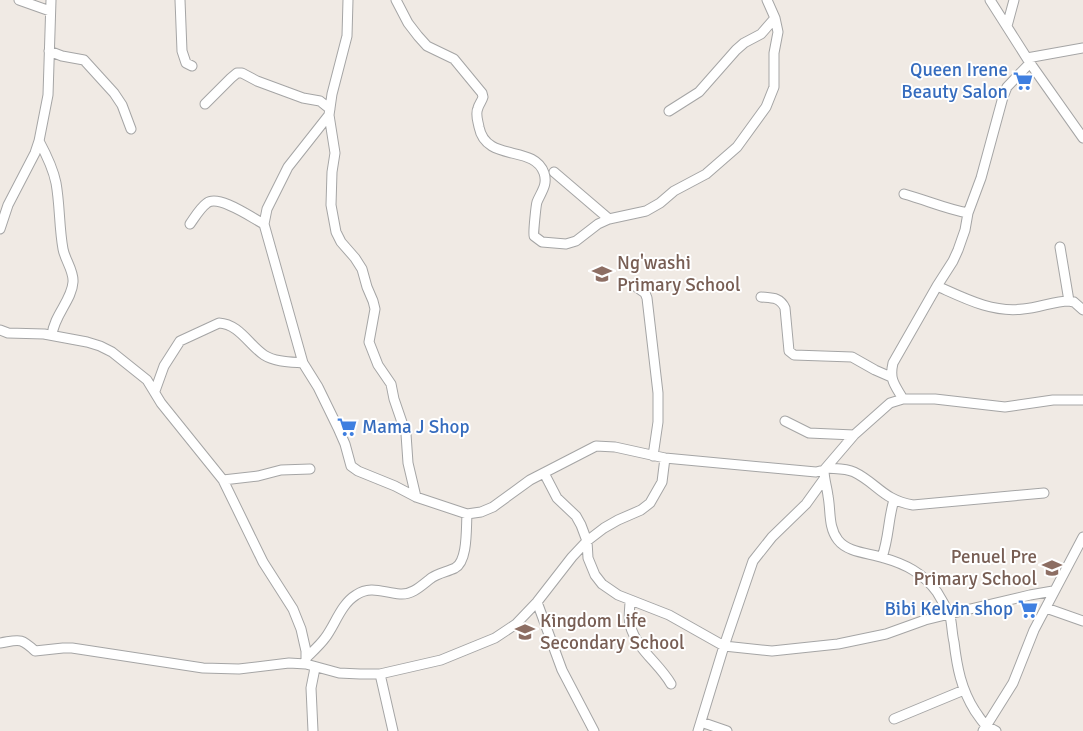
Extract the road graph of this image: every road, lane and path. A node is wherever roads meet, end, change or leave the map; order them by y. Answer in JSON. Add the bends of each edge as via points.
{"nodes":[{"id":1,"x":19,"y":0,"type":"edge"},
{"id":2,"x":51,"y":0,"type":"edge"},
{"id":3,"x":180,"y":0,"type":"edge"},
{"id":4,"x":348,"y":0,"type":"edge"},
{"id":5,"x":396,"y":0,"type":"edge"},
{"id":6,"x":767,"y":0,"type":"edge"},
{"id":7,"x":990,"y":0,"type":"edge"},
{"id":8,"x":1014,"y":0,"type":"edge"},
{"id":9,"x":50,"y":11,"type":"junction"},
{"id":10,"x":775,"y":18,"type":"junction"},
{"id":11,"x":1007,"y":26,"type":"junction"},
{"id":12,"x":1083,"y":48,"type":"edge"},
{"id":13,"x":49,"y":51,"type":"junction"},
{"id":14,"x":1028,"y":61,"type":"junction"},
{"id":15,"x":192,"y":66,"type":"dead end"},
{"id":16,"x":332,"y":97,"type":"junction"},
{"id":17,"x":320,"y":101,"type":"junction"},
{"id":18,"x":205,"y":104,"type":"dead end"},
{"id":19,"x":669,"y":111,"type":"dead end"},
{"id":20,"x":330,"y":112,"type":"junction"},
{"id":21,"x":131,"y":129,"type":"dead end"},
{"id":22,"x":1082,"y":136,"type":"edge"},
{"id":23,"x":39,"y":140,"type":"junction"},
{"id":24,"x":554,"y":172,"type":"dead end"},
{"id":25,"x":904,"y":194,"type":"dead end"},
{"id":26,"x":968,"y":213,"type":"junction"},
{"id":27,"x":609,"y":219,"type":"junction"},
{"id":28,"x":190,"y":224,"type":"dead end"},
{"id":29,"x":264,"y":224,"type":"junction"},
{"id":30,"x":0,"y":229,"type":"edge"},
{"id":31,"x":1060,"y":247,"type":"dead end"},
{"id":32,"x":635,"y":286,"type":"dead end"},
{"id":33,"x":937,"y":286,"type":"junction"},
{"id":34,"x":761,"y":297,"type":"dead end"},
{"id":35,"x":1069,"y":301,"type":"junction"},
{"id":36,"x":1083,"y":310,"type":"edge"},
{"id":37,"x":0,"y":330,"type":"edge"},
{"id":38,"x":52,"y":335,"type":"junction"},
{"id":39,"x":303,"y":363,"type":"junction"},
{"id":40,"x":892,"y":377,"type":"junction"},
{"id":41,"x":155,"y":391,"type":"junction"},
{"id":42,"x":903,"y":399,"type":"junction"},
{"id":43,"x":1083,"y":400,"type":"edge"},
{"id":44,"x":785,"y":421,"type":"dead end"},
{"id":45,"x":854,"y":435,"type":"junction"},
{"id":46,"x":653,"y":456,"type":"junction"},
{"id":47,"x":665,"y":458,"type":"junction"},
{"id":48,"x":310,"y":469,"type":"dead end"},
{"id":49,"x":825,"y":472,"type":"junction"},
{"id":50,"x":544,"y":473,"type":"junction"},
{"id":51,"x":224,"y":480,"type":"junction"},
{"id":52,"x":1044,"y":493,"type":"dead end"},
{"id":53,"x":416,"y":497,"type":"junction"},
{"id":54,"x":894,"y":500,"type":"junction"},
{"id":55,"x":467,"y":514,"type":"junction"},
{"id":56,"x":1083,"y":537,"type":"edge"},
{"id":57,"x":587,"y":541,"type":"junction"},
{"id":58,"x":882,"y":557,"type":"junction"},
{"id":59,"x":1053,"y":591,"type":"junction"},
{"id":60,"x":630,"y":601,"type":"junction"},
{"id":61,"x":537,"y":602,"type":"junction"},
{"id":62,"x":1046,"y":608,"type":"junction"},
{"id":63,"x":950,"y":615,"type":"junction"},
{"id":64,"x":1083,"y":621,"type":"edge"},
{"id":65,"x":0,"y":643,"type":"edge"},
{"id":66,"x":724,"y":646,"type":"junction"},
{"id":67,"x":309,"y":663,"type":"junction"},
{"id":68,"x":380,"y":674,"type":"junction"},
{"id":69,"x":671,"y":684,"type":"dead end"},
{"id":70,"x":964,"y":690,"type":"junction"},
{"id":71,"x":894,"y":719,"type":"dead end"},
{"id":72,"x":700,"y":727,"type":"edge"},
{"id":73,"x":984,"y":729,"type":"edge"},
{"id":74,"x":313,"y":731,"type":"edge"},
{"id":75,"x":393,"y":731,"type":"edge"},
{"id":76,"x":594,"y":731,"type":"edge"},
{"id":77,"x":727,"y":731,"type":"edge"},
{"id":78,"x":996,"y":731,"type":"edge"}],
"edges":[{"from":1,"to":9,"type":"street"},
{"from":2,"to":9,"type":"street"},
{"from":3,"to":15,"type":"street","via":[[182,51],[186,63]]},
{"from":4,"to":16,"type":"street","via":[[347,36]]},
{"from":5,"to":27,"type":"street","via":[[408,23],[427,46],[454,59],[482,93],[477,115],[486,143],[536,162],[542,169],[545,182],[537,203],[534,236],[542,242],[566,244]]},
{"from":6,"to":10,"type":"street"},
{"from":7,"to":11,"type":"street"},
{"from":8,"to":11,"type":"street"},
{"from":9,"to":13,"type":"street"},
{"from":10,"to":19,"type":"street","via":[[761,34],[736,50],[699,92]]},
{"from":10,"to":27,"type":"street","via":[[778,32],[774,87],[766,107],[737,147],[706,174],[660,204],[646,211]]},
{"from":11,"to":14,"type":"street"},
{"from":12,"to":14,"type":"street"},
{"from":13,"to":21,"type":"street","via":[[84,60],[114,93]]},
{"from":13,"to":23,"type":"street","via":[[48,94]]},
{"from":14,"to":22,"type":"street"},
{"from":14,"to":26,"type":"street","via":[[1003,97]]},
{"from":16,"to":17,"type":"street"},
{"from":16,"to":20,"type":"street"},
{"from":17,"to":18,"type":"street","via":[[303,98],[237,73]]},
{"from":17,"to":20,"type":"street"},
{"from":20,"to":29,"type":"street","via":[[292,161],[267,209]]},
{"from":20,"to":53,"type":"street","via":[[335,154],[331,205],[336,232],[362,269],[373,301],[375,309],[369,342],[391,384],[406,434],[409,469]]},
{"from":23,"to":30,"type":"street"},
{"from":23,"to":38,"type":"street","via":[[56,182],[63,250],[73,282],[71,293],[54,322]]},
{"from":24,"to":27,"type":"street"},
{"from":25,"to":26,"type":"street"},
{"from":26,"to":33,"type":"street","via":[[953,261]]},
{"from":28,"to":29,"type":"street","via":[[208,202],[214,200]]},
{"from":29,"to":39,"type":"street"},
{"from":31,"to":35,"type":"street"},
{"from":32,"to":46,"type":"street","via":[[647,298],[658,393]]},
{"from":33,"to":35,"type":"street","via":[[993,308],[1021,310]]},
{"from":33,"to":40,"type":"street","via":[[893,363]]},
{"from":34,"to":40,"type":"street","via":[[782,302],[789,351],[794,355],[852,357]]},
{"from":35,"to":36,"type":"street"},
{"from":37,"to":38,"type":"street"},
{"from":38,"to":41,"type":"street","via":[[87,342],[112,352],[147,380]]},
{"from":39,"to":41,"type":"street","via":[[266,356],[236,329],[219,323],[180,341],[164,366]]},
{"from":39,"to":53,"type":"street","via":[[338,428],[351,466]]},
{"from":40,"to":42,"type":"street"},
{"from":41,"to":51,"type":"street","via":[[161,403]]},
{"from":42,"to":43,"type":"street","via":[[935,399],[1005,407],[1053,400]]},
{"from":42,"to":45,"type":"street","via":[[890,403]]},
{"from":44,"to":45,"type":"street","via":[[809,433]]},
{"from":45,"to":49,"type":"street"},
{"from":46,"to":47,"type":"street"},
{"from":46,"to":50,"type":"street","via":[[596,446]]},
{"from":47,"to":49,"type":"street"},
{"from":47,"to":57,"type":"street","via":[[662,482],[650,503]]},
{"from":48,"to":51,"type":"street","via":[[281,470]]},
{"from":49,"to":54,"type":"street","via":[[846,470],[855,473]]},
{"from":49,"to":58,"type":"street","via":[[829,516],[838,540],[846,547]]},
{"from":49,"to":66,"type":"street","via":[[806,504],[753,561]]},
{"from":50,"to":55,"type":"street","via":[[493,507]]},
{"from":50,"to":57,"type":"street","via":[[557,498],[576,516]]},
{"from":51,"to":67,"type":"street","via":[[264,562],[293,610]]},
{"from":52,"to":54,"type":"street","via":[[913,505]]},
{"from":53,"to":55,"type":"street"},
{"from":54,"to":58,"type":"street"},
{"from":55,"to":67,"type":"street","via":[[464,556],[456,568],[432,577],[410,593],[372,589],[354,596]]},
{"from":56,"to":59,"type":"street"},
{"from":57,"to":60,"type":"street","via":[[588,558],[595,575],[610,591]]},
{"from":57,"to":61,"type":"street"},
{"from":58,"to":63,"type":"street","via":[[920,574]]},
{"from":59,"to":62,"type":"street"},
{"from":59,"to":63,"type":"street"},
{"from":60,"to":66,"type":"street","via":[[669,615]]},
{"from":60,"to":69,"type":"street","via":[[633,633],[646,655]]},
{"from":61,"to":68,"type":"street","via":[[516,624],[483,644],[441,660]]},
{"from":61,"to":76,"type":"street","via":[[562,670]]},
{"from":62,"to":64,"type":"street"},
{"from":62,"to":73,"type":"street","via":[[1013,683]]},
{"from":63,"to":66,"type":"street","via":[[838,644],[772,651]]},
{"from":63,"to":70,"type":"street","via":[[957,668]]},
{"from":65,"to":67,"type":"street","via":[[21,640],[35,651],[72,648],[203,668]]},
{"from":66,"to":72,"type":"street"},
{"from":67,"to":68,"type":"street","via":[[339,672]]},
{"from":67,"to":74,"type":"street"},
{"from":68,"to":75,"type":"street"},
{"from":70,"to":71,"type":"street"},
{"from":70,"to":73,"type":"street"},
{"from":72,"to":77,"type":"street"},
{"from":73,"to":78,"type":"street"}]}
